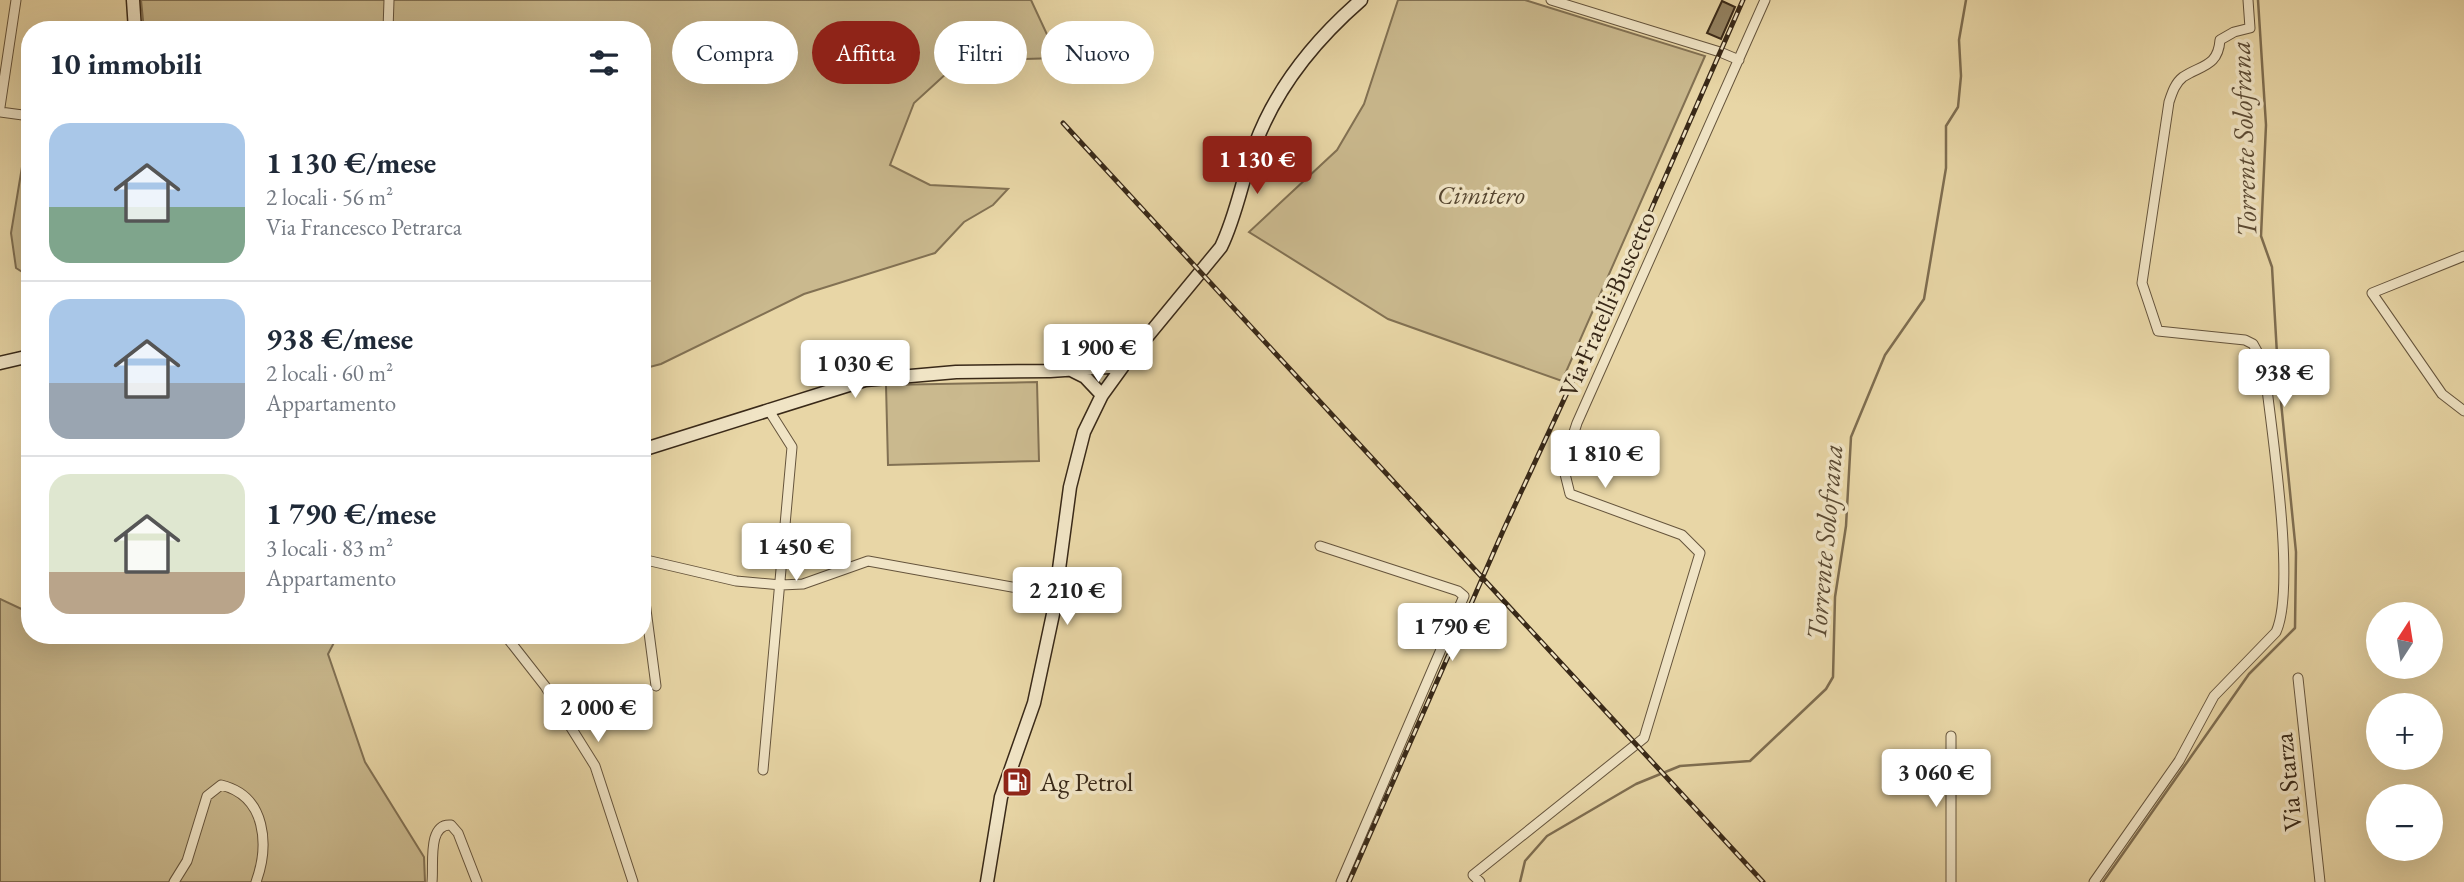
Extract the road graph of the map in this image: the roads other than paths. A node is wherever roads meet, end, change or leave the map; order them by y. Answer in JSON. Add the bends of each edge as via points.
{"nodes":[{"id":1,"x":16,"y":0,"type":"edge"},
{"id":2,"x":133,"y":0,"type":"edge"},
{"id":3,"x":389,"y":0,"type":"edge"},
{"id":4,"x":1361,"y":0,"type":"edge"},
{"id":5,"x":1551,"y":0,"type":"edge"},
{"id":6,"x":1765,"y":0,"type":"edge"},
{"id":7,"x":2248,"y":0,"type":"edge"},
{"id":8,"x":134,"y":21,"type":"edge"},
{"id":9,"x":388,"y":21,"type":"edge"},
{"id":10,"x":1739,"y":60,"type":"junction"},
{"id":11,"x":0,"y":109,"type":"edge"},
{"id":12,"x":21,"y":114,"type":"edge"},
{"id":13,"x":2464,"y":256,"type":"edge"},
{"id":14,"x":21,"y":358,"type":"edge"},
{"id":15,"x":0,"y":363,"type":"edge"},
{"id":16,"x":1123,"y":366,"type":"junction"},
{"id":17,"x":1071,"y":370,"type":"junction"},
{"id":18,"x":1102,"y":395,"type":"junction"},
{"id":19,"x":768,"y":409,"type":"junction"},
{"id":20,"x":2464,"y":411,"type":"edge"},
{"id":21,"x":651,"y":447,"type":"edge"},
{"id":22,"x":1320,"y":546,"type":"dead end"},
{"id":23,"x":651,"y":561,"type":"edge"},
{"id":24,"x":781,"y":585,"type":"junction"},
{"id":25,"x":1056,"y":595,"type":"junction"},
{"id":26,"x":512,"y":644,"type":"edge"},
{"id":27,"x":651,"y":644,"type":"edge"},
{"id":28,"x":2298,"y":678,"type":"dead end"},
{"id":29,"x":656,"y":686,"type":"dead end"},
{"id":30,"x":1951,"y":736,"type":"dead end"},
{"id":31,"x":763,"y":771,"type":"dead end"},
{"id":32,"x":174,"y":882,"type":"edge"},
{"id":33,"x":256,"y":882,"type":"edge"},
{"id":34,"x":432,"y":882,"type":"edge"},
{"id":35,"x":477,"y":882,"type":"edge"},
{"id":36,"x":633,"y":882,"type":"edge"},
{"id":37,"x":987,"y":882,"type":"edge"},
{"id":38,"x":1341,"y":882,"type":"edge"},
{"id":39,"x":1480,"y":882,"type":"edge"},
{"id":40,"x":1951,"y":882,"type":"edge"},
{"id":41,"x":2095,"y":882,"type":"edge"},
{"id":42,"x":2320,"y":882,"type":"edge"}],
"edges":[{"from":1,"to":11,"type":"street"},
{"from":2,"to":8,"type":"main road"},
{"from":3,"to":9,"type":"street"},
{"from":4,"to":16,"type":"main road","via":[[1316,43],[1283,87],[1255,143],[1221,247]]},
{"from":5,"to":10,"type":"street"},
{"from":6,"to":10,"type":"street","name":"Via Fratelli Buscetto"},
{"from":7,"to":41,"type":"street","via":[[2250,28],[2220,40],[2217,57],[2207,67],[2182,77],[2169,102],[2142,283],[2158,331],[2245,340],[2253,344],[2264,364],[2284,579],[2282,618],[2276,632],[2214,696],[2179,761]]},
{"from":10,"to":39,"type":"street","name":"Via Fratelli Buscetto","via":[[1577,423],[1563,466],[1570,494],[1682,534],[1700,553],[1644,738],[1473,875]]},
{"from":11,"to":12,"type":"street"},
{"from":13,"to":20,"type":"street","via":[[2372,293],[2442,394]]},
{"from":14,"to":15,"type":"main road"},
{"from":16,"to":17,"type":"main road"},
{"from":16,"to":18,"type":"main road"},
{"from":17,"to":18,"type":"main road","via":[[1086,377]]},
{"from":17,"to":19,"type":"main road","via":[[956,372],[865,380]]},
{"from":18,"to":25,"type":"main road","via":[[1073,469]]},
{"from":19,"to":21,"type":"main road"},
{"from":19,"to":24,"type":"street","via":[[792,447]]},
{"from":22,"to":38,"type":"street","via":[[1464,596]]},
{"from":23,"to":24,"type":"street","via":[[736,582]]},
{"from":24,"to":25,"type":"street","via":[[803,584],[868,561]]},
{"from":24,"to":31,"type":"street"},
{"from":25,"to":37,"type":"main road","via":[[1034,703],[1001,797]]},
{"from":26,"to":36,"type":"street","via":[[545,686],[595,766]]},
{"from":27,"to":29,"type":"street"},
{"from":28,"to":42,"type":"street","name":"Via Starza"},
{"from":30,"to":40,"type":"street"},
{"from":32,"to":33,"type":"street","via":[[187,861],[207,796],[222,785],[243,794],[262,825],[265,857]]},
{"from":34,"to":35,"type":"street","via":[[434,837],[444,825],[452,825],[458,833]]}]}
